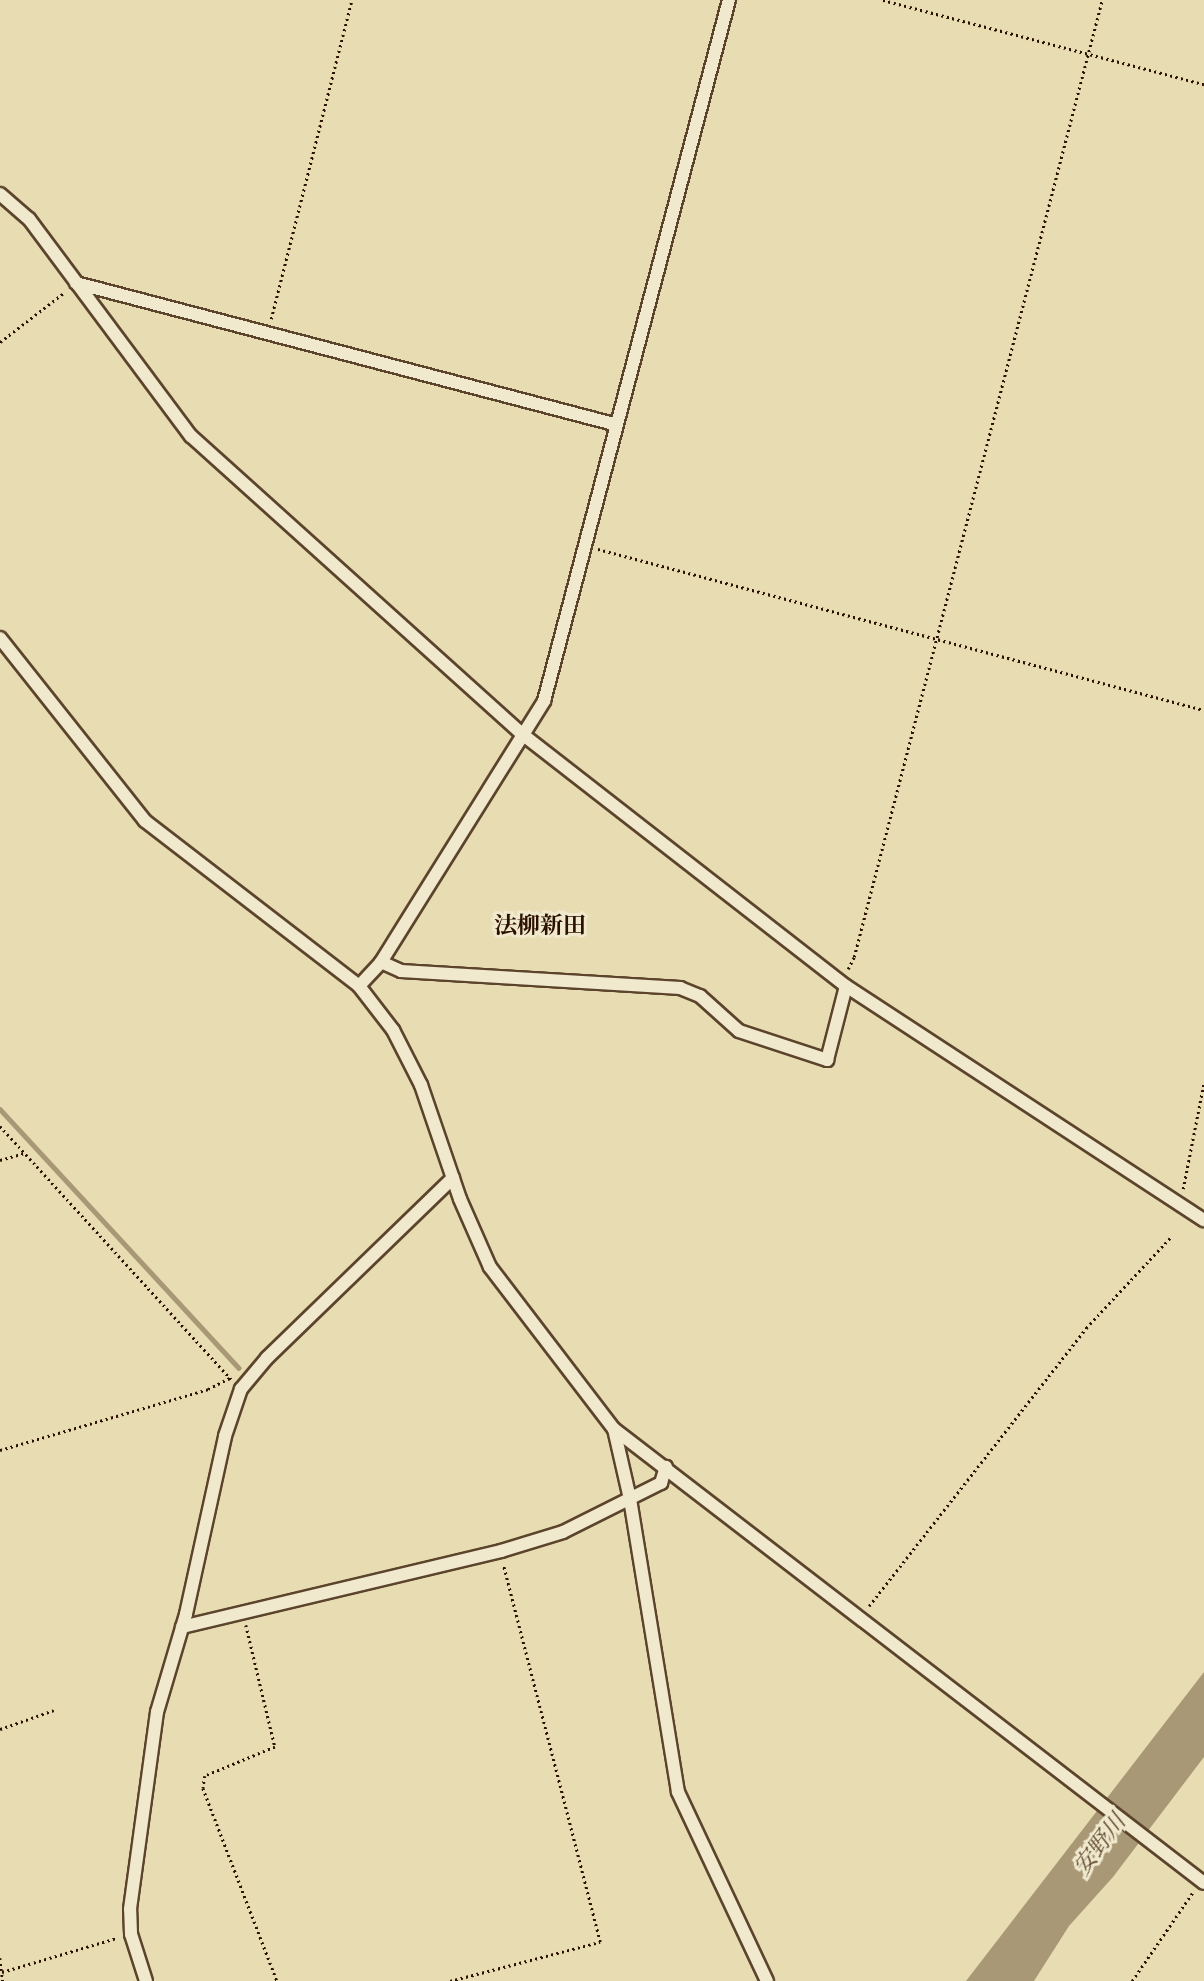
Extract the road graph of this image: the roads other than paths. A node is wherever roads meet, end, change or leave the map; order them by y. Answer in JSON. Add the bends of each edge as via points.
{"nodes":[{"id":1,"x":729,"y":0,"type":"edge"},
{"id":2,"x":0,"y":194,"type":"edge"},
{"id":3,"x":76,"y":283,"type":"junction"},
{"id":4,"x":614,"y":424,"type":"junction"},
{"id":5,"x":0,"y":638,"type":"edge"},
{"id":6,"x":522,"y":734,"type":"junction"},
{"id":7,"x":381,"y":962,"type":"junction"},
{"id":8,"x":843,"y":983,"type":"junction"},
{"id":9,"x":359,"y":986,"type":"junction"},
{"id":10,"x":453,"y":1178,"type":"junction"},
{"id":11,"x":1204,"y":1220,"type":"edge"},
{"id":12,"x":614,"y":1429,"type":"junction"},
{"id":13,"x":666,"y":1467,"type":"junction"},
{"id":14,"x":630,"y":1499,"type":"junction"},
{"id":15,"x":182,"y":1628,"type":"junction"},
{"id":16,"x":1203,"y":1881,"type":"edge"},
{"id":17,"x":146,"y":1981,"type":"edge"},
{"id":18,"x":767,"y":1981,"type":"edge"}],
"edges":[{"from":1,"to":4,"type":"street"},
{"from":2,"to":3,"type":"street","via":[[29,219]]},
{"from":3,"to":4,"type":"street"},
{"from":3,"to":6,"type":"street","via":[[191,436]]},
{"from":4,"to":6,"type":"street","via":[[544,701]]},
{"from":5,"to":9,"type":"street","via":[[145,821]]},
{"from":6,"to":7,"type":"street"},
{"from":6,"to":8,"type":"street"},
{"from":7,"to":8,"type":"street","via":[[401,971],[680,988],[699,996],[739,1031],[827,1060]]},
{"from":7,"to":9,"type":"street"},
{"from":8,"to":11,"type":"street"},
{"from":9,"to":10,"type":"street","via":[[393,1030],[421,1085]]},
{"from":10,"to":12,"type":"street","via":[[490,1267]]},
{"from":10,"to":15,"type":"street","via":[[267,1358],[241,1389],[225,1436]]},
{"from":12,"to":13,"type":"street"},
{"from":12,"to":14,"type":"street"},
{"from":13,"to":14,"type":"street","via":[[661,1483]]},
{"from":13,"to":16,"type":"street"},
{"from":14,"to":15,"type":"street","via":[[564,1532],[501,1551]]},
{"from":14,"to":18,"type":"street","via":[[678,1792]]},
{"from":15,"to":17,"type":"street","via":[[157,1712],[130,1909],[131,1934]]}]}
